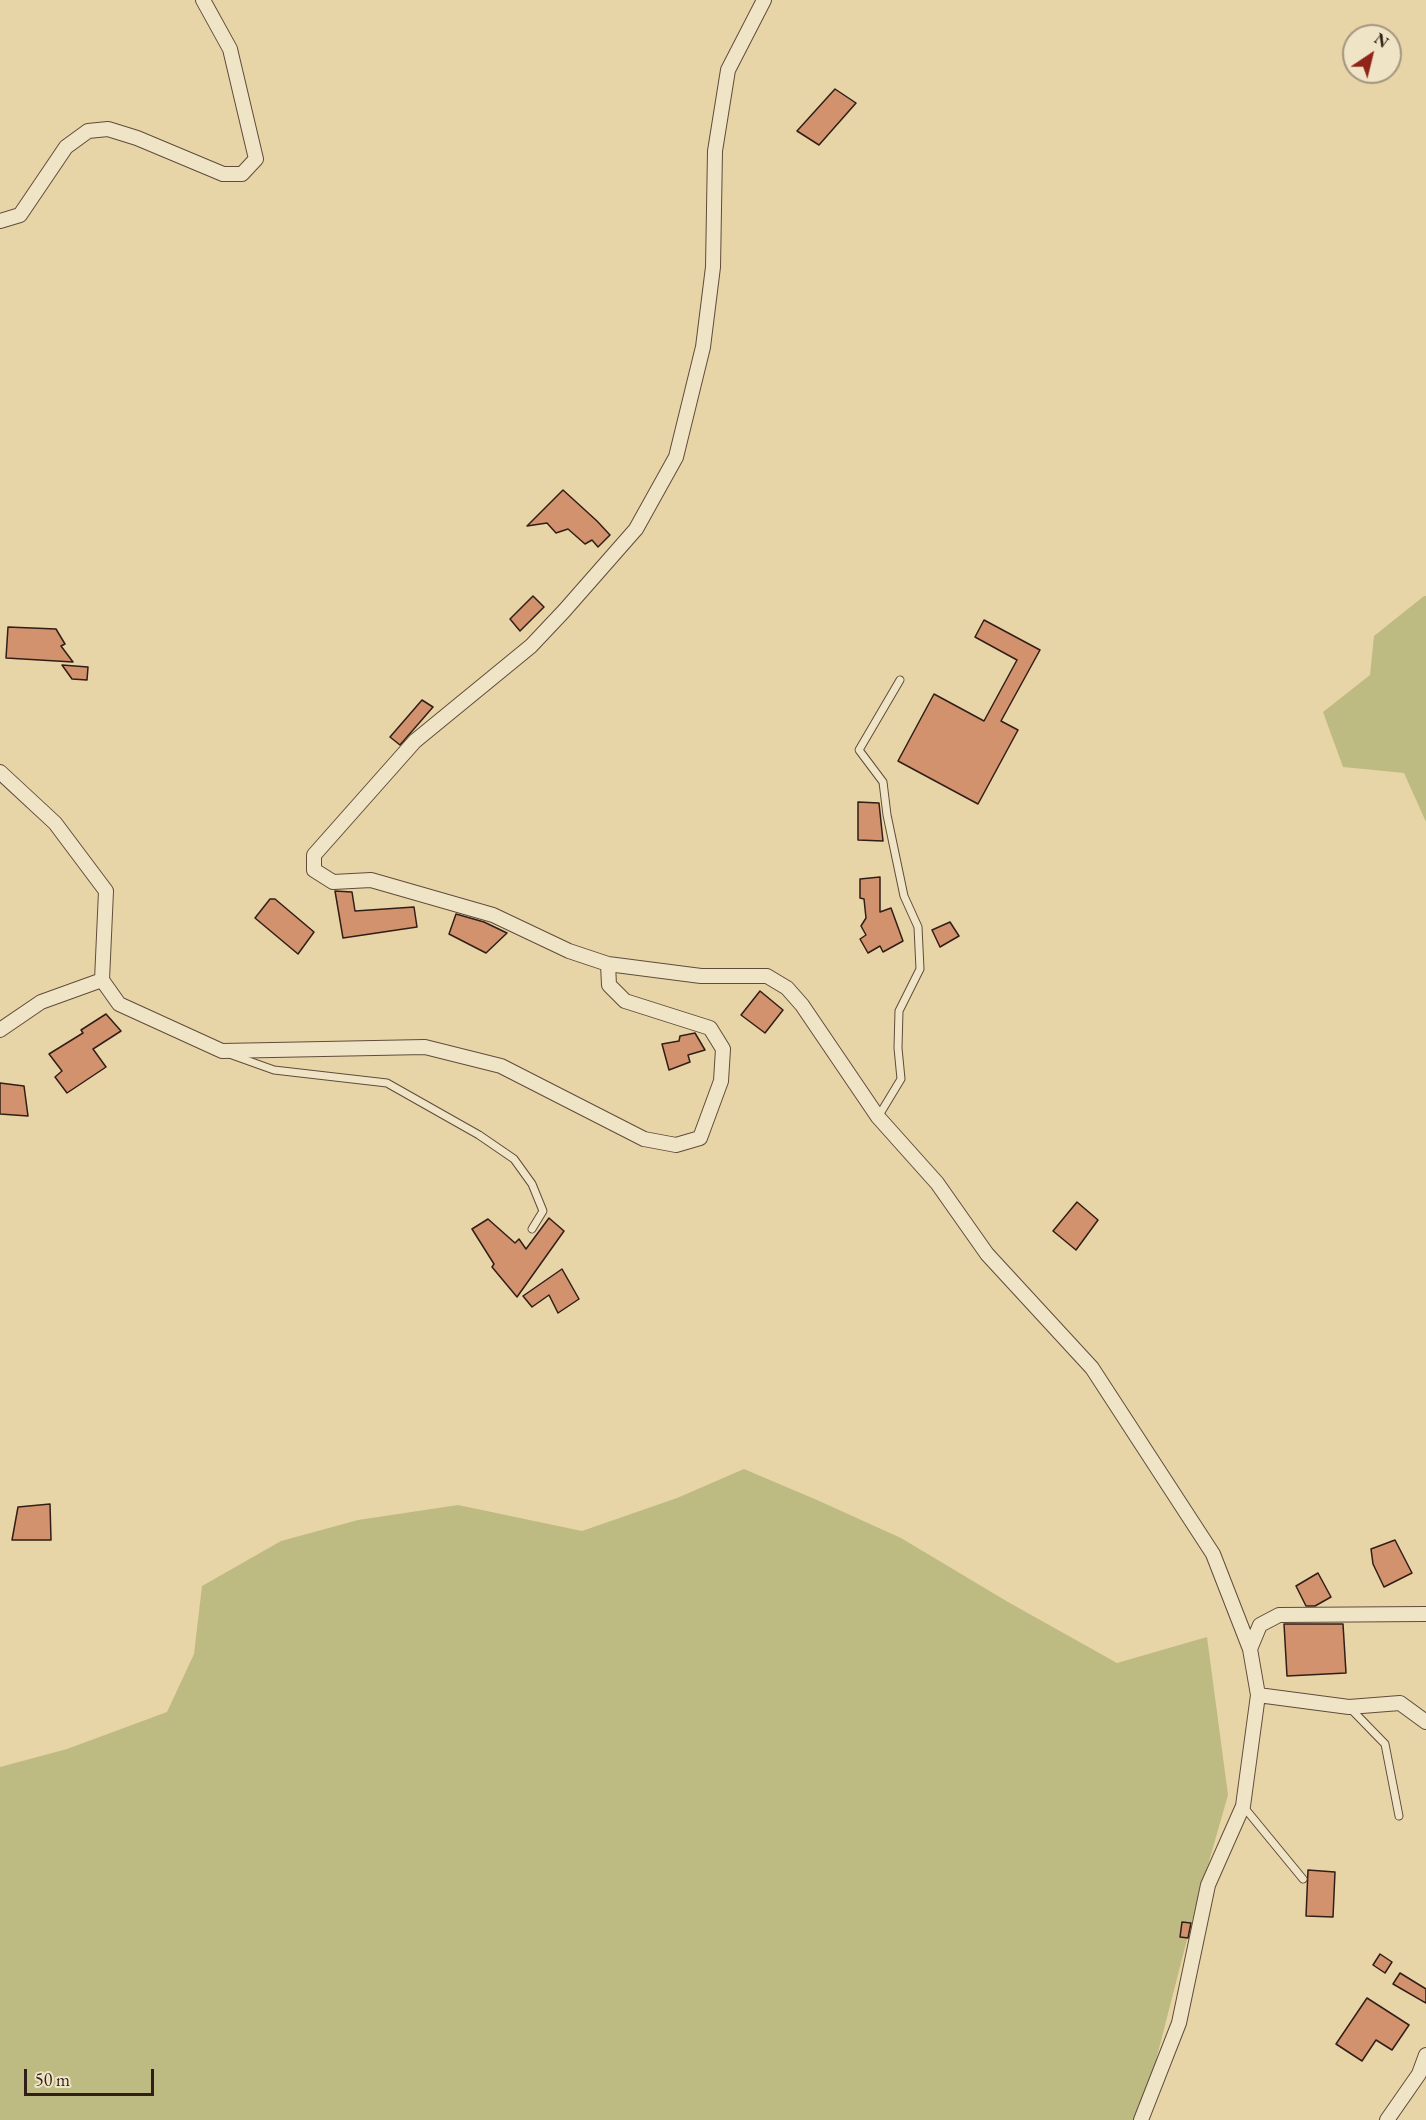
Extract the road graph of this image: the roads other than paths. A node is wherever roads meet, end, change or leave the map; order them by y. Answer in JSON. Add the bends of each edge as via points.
{"nodes":[{"id":1,"x":203,"y":0,"type":"edge"},
{"id":2,"x":764,"y":0,"type":"edge"},
{"id":3,"x":0,"y":221,"type":"edge"},
{"id":4,"x":900,"y":680,"type":"dead end"},
{"id":5,"x":0,"y":772,"type":"edge"},
{"id":6,"x":608,"y":964,"type":"junction"},
{"id":7,"x":102,"y":980,"type":"junction"},
{"id":8,"x":0,"y":1030,"type":"edge"},
{"id":9,"x":222,"y":1051,"type":"junction"},
{"id":10,"x":878,"y":1117,"type":"junction"},
{"id":11,"x":532,"y":1229,"type":"dead end"},
{"id":12,"x":1426,"y":1614,"type":"edge"},
{"id":13,"x":1250,"y":1649,"type":"junction"},
{"id":14,"x":1258,"y":1695,"type":"junction"},
{"id":15,"x":1349,"y":1707,"type":"junction"},
{"id":16,"x":1426,"y":1722,"type":"edge"},
{"id":17,"x":1243,"y":1806,"type":"junction"},
{"id":18,"x":1399,"y":1816,"type":"dead end"},
{"id":19,"x":1303,"y":1879,"type":"dead end"},
{"id":20,"x":1426,"y":2055,"type":"edge"},
{"id":21,"x":1141,"y":2120,"type":"edge"},
{"id":22,"x":1388,"y":2120,"type":"edge"}],
"edges":[{"from":1,"to":3,"type":"street","via":[[230,49],[255,159],[249,167],[242,174],[223,174],[127,135],[108,129],[88,130],[66,147],[20,215]]},
{"from":2,"to":6,"type":"street","via":[[728,70],[715,151],[713,267],[703,347],[676,457],[636,530],[564,611],[531,646],[416,741],[314,855],[314,870],[333,882],[371,880],[493,915],[569,951]]},
{"from":4,"to":10,"type":"lane","via":[[859,750],[883,782],[904,896],[918,927],[920,969],[899,1011],[901,1078]]},
{"from":5,"to":7,"type":"street","via":[[55,823],[106,891]]},
{"from":6,"to":9,"type":"street","via":[[609,985],[625,1001],[710,1028],[723,1049],[721,1081],[700,1138],[676,1145],[644,1138],[501,1066],[425,1047]]},
{"from":6,"to":10,"type":"street","via":[[701,976],[767,976],[787,988],[802,1005]]},
{"from":7,"to":8,"type":"street","via":[[41,1002]]},
{"from":7,"to":9,"type":"street","via":[[119,1004]]},
{"from":9,"to":11,"type":"lane","via":[[274,1070],[387,1083],[469,1129],[514,1159],[532,1184],[543,1211]]},
{"from":10,"to":13,"type":"street","via":[[937,1183],[987,1254],[1092,1368],[1213,1554]]},
{"from":12,"to":13,"type":"street","via":[[1279,1615],[1260,1625]]},
{"from":13,"to":14,"type":"street"},
{"from":14,"to":15,"type":"street"},
{"from":14,"to":17,"type":"street"},
{"from":15,"to":16,"type":"street","via":[[1400,1703]]},
{"from":15,"to":18,"type":"lane","via":[[1385,1744]]},
{"from":17,"to":19,"type":"lane"},
{"from":17,"to":21,"type":"street","via":[[1208,1885],[1179,2023]]},
{"from":20,"to":22,"type":"street","via":[[1419,2074]]}]}
